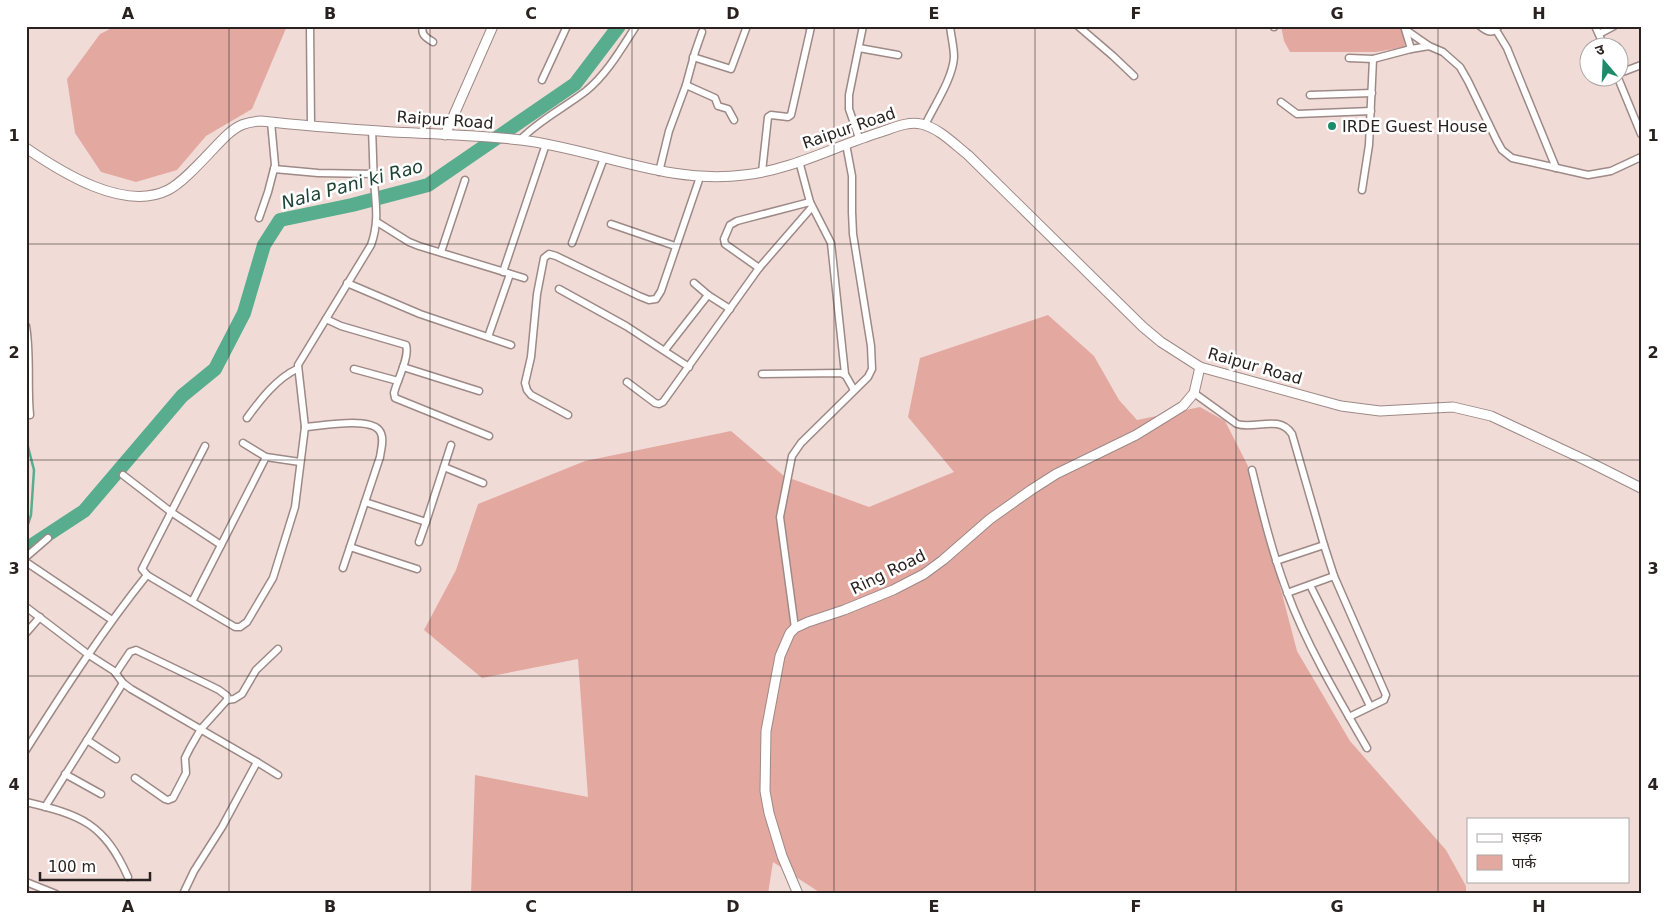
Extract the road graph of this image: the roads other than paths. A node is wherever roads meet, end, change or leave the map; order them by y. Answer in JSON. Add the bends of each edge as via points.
{"nodes":[{"id":1,"x":310,"y":26,"type":"edge"},
{"id":2,"x":422,"y":26,"type":"edge"},
{"id":3,"x":493,"y":26,"type":"edge"},
{"id":4,"x":567,"y":26,"type":"edge"},
{"id":5,"x":636,"y":26,"type":"edge"},
{"id":6,"x":747,"y":26,"type":"edge"},
{"id":7,"x":810,"y":26,"type":"edge"},
{"id":8,"x":863,"y":26,"type":"edge"},
{"id":9,"x":950,"y":26,"type":"edge"},
{"id":10,"x":1078,"y":26,"type":"edge"},
{"id":11,"x":1480,"y":26,"type":"edge"},
{"id":12,"x":1595,"y":26,"type":"edge"},
{"id":13,"x":1614,"y":26,"type":"edge"},
{"id":14,"x":1405,"y":28,"type":"edge"},
{"id":15,"x":1498,"y":28,"type":"edge"},
{"id":16,"x":702,"y":32,"type":"dead end"},
{"id":17,"x":1599,"y":34,"type":"junction"},
{"id":18,"x":1600,"y":38,"type":"edge"},
{"id":19,"x":433,"y":42,"type":"dead end"},
{"id":20,"x":1429,"y":46,"type":"junction"},
{"id":21,"x":859,"y":48,"type":"junction"},
{"id":22,"x":1411,"y":49,"type":"junction"},
{"id":23,"x":898,"y":55,"type":"dead end"},
{"id":24,"x":693,"y":58,"type":"junction"},
{"id":25,"x":1349,"y":58,"type":"dead end"},
{"id":26,"x":1373,"y":59,"type":"junction"},
{"id":27,"x":1134,"y":76,"type":"dead end"},
{"id":28,"x":542,"y":80,"type":"dead end"},
{"id":29,"x":686,"y":85,"type":"junction"},
{"id":30,"x":1622,"y":88,"type":"edge"},
{"id":31,"x":1372,"y":93,"type":"junction"},
{"id":32,"x":1310,"y":95,"type":"dead end"},
{"id":33,"x":1281,"y":102,"type":"dead end"},
{"id":34,"x":1371,"y":111,"type":"junction"},
{"id":35,"x":734,"y":120,"type":"dead end"},
{"id":36,"x":271,"y":122,"type":"junction"},
{"id":37,"x":924,"y":125,"type":"junction"},
{"id":38,"x":311,"y":126,"type":"junction"},
{"id":39,"x":372,"y":131,"type":"junction"},
{"id":40,"x":1641,"y":134,"type":"edge"},
{"id":41,"x":445,"y":135,"type":"junction"},
{"id":42,"x":859,"y":138,"type":"junction"},
{"id":43,"x":517,"y":140,"type":"junction"},
{"id":44,"x":546,"y":144,"type":"junction"},
{"id":45,"x":846,"y":144,"type":"junction"},
{"id":46,"x":26,"y":148,"type":"edge"},
{"id":47,"x":604,"y":158,"type":"junction"},
{"id":48,"x":1641,"y":158,"type":"edge"},
{"id":49,"x":799,"y":161,"type":"junction"},
{"id":50,"x":1556,"y":168,"type":"junction"},
{"id":51,"x":274,"y":169,"type":"junction"},
{"id":52,"x":660,"y":172,"type":"junction"},
{"id":53,"x":762,"y":172,"type":"junction"},
{"id":54,"x":374,"y":174,"type":"junction"},
{"id":55,"x":700,"y":177,"type":"junction"},
{"id":56,"x":465,"y":180,"type":"dead end"},
{"id":57,"x":1362,"y":190,"type":"dead end"},
{"id":58,"x":811,"y":205,"type":"junction"},
{"id":59,"x":259,"y":218,"type":"dead end"},
{"id":60,"x":377,"y":222,"type":"junction"},
{"id":61,"x":611,"y":224,"type":"dead end"},
{"id":62,"x":572,"y":243,"type":"dead end"},
{"id":63,"x":676,"y":246,"type":"junction"},
{"id":64,"x":441,"y":252,"type":"junction"},
{"id":65,"x":758,"y":268,"type":"junction"},
{"id":66,"x":506,"y":273,"type":"junction"},
{"id":67,"x":524,"y":278,"type":"dead end"},
{"id":68,"x":347,"y":283,"type":"junction"},
{"id":69,"x":694,"y":283,"type":"dead end"},
{"id":70,"x":559,"y":289,"type":"dead end"},
{"id":71,"x":708,"y":295,"type":"junction"},
{"id":72,"x":730,"y":309,"type":"junction"},
{"id":73,"x":326,"y":319,"type":"junction"},
{"id":74,"x":26,"y":326,"type":"edge"},
{"id":75,"x":488,"y":337,"type":"junction"},
{"id":76,"x":511,"y":345,"type":"dead end"},
{"id":77,"x":665,"y":350,"type":"junction"},
{"id":78,"x":689,"y":366,"type":"junction"},
{"id":79,"x":403,"y":367,"type":"junction"},
{"id":80,"x":1200,"y":368,"type":"junction"},
{"id":81,"x":297,"y":369,"type":"junction"},
{"id":82,"x":354,"y":369,"type":"dead end"},
{"id":83,"x":762,"y":374,"type":"dead end"},
{"id":84,"x":845,"y":374,"type":"junction"},
{"id":85,"x":398,"y":381,"type":"junction"},
{"id":86,"x":627,"y":382,"type":"dead end"},
{"id":87,"x":854,"y":390,"type":"junction"},
{"id":88,"x":480,"y":391,"type":"dead end"},
{"id":89,"x":1194,"y":393,"type":"junction"},
{"id":90,"x":568,"y":414,"type":"dead end"},
{"id":91,"x":30,"y":415,"type":"dead end"},
{"id":92,"x":247,"y":418,"type":"dead end"},
{"id":93,"x":305,"y":427,"type":"junction"},
{"id":94,"x":489,"y":436,"type":"dead end"},
{"id":95,"x":243,"y":443,"type":"dead end"},
{"id":96,"x":451,"y":445,"type":"dead end"},
{"id":97,"x":205,"y":446,"type":"dead end"},
{"id":98,"x":266,"y":458,"type":"junction"},
{"id":99,"x":300,"y":462,"type":"junction"},
{"id":100,"x":444,"y":467,"type":"junction"},
{"id":101,"x":1252,"y":470,"type":"dead end"},
{"id":102,"x":123,"y":475,"type":"dead end"},
{"id":103,"x":483,"y":483,"type":"dead end"},
{"id":104,"x":1641,"y":488,"type":"edge"},
{"id":105,"x":365,"y":502,"type":"junction"},
{"id":106,"x":171,"y":512,"type":"junction"},
{"id":107,"x":426,"y":522,"type":"junction"},
{"id":108,"x":48,"y":538,"type":"dead end"},
{"id":109,"x":419,"y":542,"type":"dead end"},
{"id":110,"x":221,"y":545,"type":"junction"},
{"id":111,"x":1324,"y":545,"type":"junction"},
{"id":112,"x":350,"y":546,"type":"junction"},
{"id":113,"x":26,"y":557,"type":"edge"},
{"id":114,"x":1276,"y":561,"type":"junction"},
{"id":115,"x":26,"y":562,"type":"edge"},
{"id":116,"x":343,"y":568,"type":"dead end"},
{"id":117,"x":416,"y":569,"type":"dead end"},
{"id":118,"x":148,"y":575,"type":"junction"},
{"id":119,"x":1334,"y":576,"type":"junction"},
{"id":120,"x":1310,"y":585,"type":"junction"},
{"id":121,"x":1287,"y":593,"type":"junction"},
{"id":122,"x":193,"y":600,"type":"junction"},
{"id":123,"x":26,"y":606,"type":"edge"},
{"id":124,"x":40,"y":617,"type":"junction"},
{"id":125,"x":112,"y":620,"type":"junction"},
{"id":126,"x":795,"y":628,"type":"junction"},
{"id":127,"x":26,"y":633,"type":"edge"},
{"id":128,"x":278,"y":649,"type":"dead end"},
{"id":129,"x":89,"y":655,"type":"junction"},
{"id":130,"x":116,"y":673,"type":"junction"},
{"id":131,"x":123,"y":682,"type":"junction"},
{"id":132,"x":227,"y":700,"type":"junction"},
{"id":133,"x":1370,"y":706,"type":"junction"},
{"id":134,"x":1349,"y":717,"type":"junction"},
{"id":135,"x":201,"y":729,"type":"junction"},
{"id":136,"x":87,"y":740,"type":"junction"},
{"id":137,"x":1368,"y":748,"type":"dead end"},
{"id":138,"x":26,"y":750,"type":"edge"},
{"id":139,"x":116,"y":759,"type":"dead end"},
{"id":140,"x":257,"y":762,"type":"junction"},
{"id":141,"x":65,"y":774,"type":"junction"},
{"id":142,"x":278,"y":775,"type":"dead end"},
{"id":143,"x":135,"y":778,"type":"dead end"},
{"id":144,"x":101,"y":794,"type":"dead end"},
{"id":145,"x":26,"y":802,"type":"edge"},
{"id":146,"x":45,"y":806,"type":"junction"},
{"id":147,"x":128,"y":877,"type":"dead end"},
{"id":148,"x":26,"y":882,"type":"edge"},
{"id":149,"x":41,"y":891,"type":"edge"},
{"id":150,"x":56,"y":894,"type":"edge"},
{"id":151,"x":183,"y":894,"type":"edge"},
{"id":152,"x":798,"y":894,"type":"edge"}],
"edges":[{"from":1,"to":38,"type":"street"},
{"from":2,"to":19,"type":"street","via":[[424,35]]},
{"from":3,"to":41,"type":"main road"},
{"from":4,"to":28,"type":"street"},
{"from":5,"to":43,"type":"street","via":[[612,63],[591,87]]},
{"from":6,"to":24,"type":"street","via":[[731,69]]},
{"from":7,"to":53,"type":"street","via":[[791,115],[768,117]]},
{"from":8,"to":21,"type":"street"},
{"from":9,"to":37,"type":"street","via":[[953,64]]},
{"from":10,"to":27,"type":"street"},
{"from":11,"to":15,"type":"street","via":[[1490,32]]},
{"from":12,"to":17,"type":"street"},
{"from":13,"to":17,"type":"street"},
{"from":14,"to":20,"type":"street"},
{"from":14,"to":22,"type":"street"},
{"from":15,"to":50,"type":"street"},
{"from":16,"to":24,"type":"street"},
{"from":17,"to":18,"type":"street"},
{"from":20,"to":22,"type":"street"},
{"from":20,"to":50,"type":"street","via":[[1443,52],[1460,67],[1497,142],[1507,155]]},
{"from":21,"to":23,"type":"street"},
{"from":21,"to":42,"type":"street","via":[[849,109]]},
{"from":22,"to":26,"type":"street"},
{"from":24,"to":29,"type":"street"},
{"from":25,"to":26,"type":"street"},
{"from":26,"to":31,"type":"street"},
{"from":29,"to":35,"type":"street","via":[[710,94],[717,104],[728,109]]},
{"from":29,"to":52,"type":"street"},
{"from":30,"to":40,"type":"street"},
{"from":31,"to":32,"type":"street"},
{"from":31,"to":34,"type":"street"},
{"from":33,"to":34,"type":"street","via":[[1297,114]]},
{"from":34,"to":57,"type":"street"},
{"from":36,"to":38,"type":"main road","name":"Raipur Road"},
{"from":36,"to":46,"type":"main road","name":"Raipur Road","via":[[249,122],[235,128],[180,182],[163,192],[146,196],[127,195],[86,182]]},
{"from":36,"to":51,"type":"street"},
{"from":37,"to":42,"type":"main road","name":"Raipur Road","via":[[911,123]]},
{"from":37,"to":80,"type":"main road","name":"Raipur Road","via":[[968,155],[1144,327]]},
{"from":38,"to":39,"type":"main road","name":"Raipur Road"},
{"from":39,"to":41,"type":"main road","name":"Raipur Road"},
{"from":39,"to":54,"type":"street"},
{"from":41,"to":43,"type":"main road","name":"Raipur Road"},
{"from":42,"to":45,"type":"main road","name":"Raipur Road"},
{"from":43,"to":44,"type":"main road","name":"Raipur Road"},
{"from":44,"to":47,"type":"main road","name":"Raipur Road"},
{"from":44,"to":66,"type":"street"},
{"from":45,"to":49,"type":"main road","name":"Raipur Road"},
{"from":45,"to":87,"type":"street","via":[[852,176],[854,234],[872,361],[868,377]]},
{"from":47,"to":52,"type":"main road","name":"Raipur Road"},
{"from":47,"to":62,"type":"street"},
{"from":48,"to":50,"type":"street","via":[[1595,175]]},
{"from":49,"to":53,"type":"main road","name":"Raipur Road"},
{"from":49,"to":58,"type":"street"},
{"from":51,"to":54,"type":"street"},
{"from":51,"to":59,"type":"street"},
{"from":52,"to":55,"type":"main road","name":"Raipur Road"},
{"from":53,"to":55,"type":"main road","name":"Raipur Road","via":[[744,176]]},
{"from":54,"to":60,"type":"street"},
{"from":55,"to":63,"type":"street"},
{"from":56,"to":64,"type":"street"},
{"from":58,"to":65,"type":"street"},
{"from":58,"to":65,"type":"street","via":[[730,225],[725,244]]},
{"from":58,"to":84,"type":"street","via":[[828,234],[832,248]]},
{"from":60,"to":64,"type":"street","via":[[409,242]]},
{"from":60,"to":68,"type":"street","via":[[371,245]]},
{"from":61,"to":63,"type":"street"},
{"from":63,"to":90,"type":"street","via":[[661,291],[652,300],[563,258],[552,254],[544,258],[525,385],[531,395]]},
{"from":64,"to":66,"type":"street"},
{"from":65,"to":72,"type":"street"},
{"from":66,"to":67,"type":"street"},
{"from":66,"to":75,"type":"street"},
{"from":68,"to":73,"type":"street"},
{"from":68,"to":75,"type":"street","via":[[420,314]]},
{"from":69,"to":71,"type":"street"},
{"from":70,"to":77,"type":"street"},
{"from":71,"to":72,"type":"street"},
{"from":71,"to":77,"type":"street"},
{"from":72,"to":78,"type":"street"},
{"from":73,"to":79,"type":"street","via":[[406,345]]},
{"from":73,"to":81,"type":"street"},
{"from":74,"to":91,"type":"street"},
{"from":75,"to":76,"type":"street"},
{"from":77,"to":78,"type":"street"},
{"from":78,"to":86,"type":"street","via":[[659,404]]},
{"from":79,"to":85,"type":"street"},
{"from":79,"to":88,"type":"street"},
{"from":80,"to":89,"type":"main road"},
{"from":80,"to":104,"type":"main road","name":"Raipur Road","via":[[1341,406],[1380,411],[1453,407],[1473,411],[1491,416]]},
{"from":81,"to":92,"type":"street","via":[[281,379]]},
{"from":81,"to":93,"type":"street"},
{"from":82,"to":85,"type":"street"},
{"from":83,"to":84,"type":"street"},
{"from":84,"to":87,"type":"street"},
{"from":85,"to":94,"type":"street","via":[[394,393],[399,400]]},
{"from":87,"to":126,"type":"street","via":[[797,447],[792,456],[780,517]]},
{"from":89,"to":111,"type":"street","via":[[1236,424],[1278,424],[1289,429]]},
{"from":89,"to":126,"type":"main road","name":"Ring Road","via":[[1183,406],[1152,426],[1031,490],[990,519],[924,574],[893,590]]},
{"from":93,"to":99,"type":"street"},
{"from":93,"to":105,"type":"street","via":[[353,423],[378,430],[382,438],[381,451]]},
{"from":95,"to":98,"type":"street"},
{"from":96,"to":100,"type":"street"},
{"from":97,"to":106,"type":"street"},
{"from":98,"to":99,"type":"street"},
{"from":98,"to":110,"type":"street"},
{"from":99,"to":122,"type":"street","via":[[295,507],[278,567],[247,622],[243,626],[235,626]]},
{"from":100,"to":103,"type":"street"},
{"from":100,"to":107,"type":"street"},
{"from":101,"to":114,"type":"street"},
{"from":102,"to":106,"type":"street"},
{"from":105,"to":107,"type":"street"},
{"from":105,"to":112,"type":"street"},
{"from":106,"to":110,"type":"street"},
{"from":106,"to":118,"type":"street","via":[[143,567]]},
{"from":107,"to":109,"type":"street"},
{"from":108,"to":113,"type":"street"},
{"from":110,"to":122,"type":"street"},
{"from":111,"to":114,"type":"street"},
{"from":111,"to":119,"type":"street"},
{"from":112,"to":116,"type":"street"},
{"from":112,"to":117,"type":"street"},
{"from":114,"to":121,"type":"street"},
{"from":115,"to":125,"type":"street"},
{"from":118,"to":122,"type":"street"},
{"from":118,"to":125,"type":"street"},
{"from":119,"to":120,"type":"street"},
{"from":119,"to":133,"type":"street","via":[[1386,695],[1384,700]]},
{"from":120,"to":121,"type":"street"},
{"from":120,"to":133,"type":"street"},
{"from":121,"to":134,"type":"street"},
{"from":123,"to":124,"type":"street"},
{"from":124,"to":127,"type":"street"},
{"from":124,"to":129,"type":"street"},
{"from":125,"to":129,"type":"street"},
{"from":126,"to":152,"type":"main road","via":[[780,656],[769,711],[765,791],[782,856]]},
{"from":128,"to":132,"type":"street","via":[[256,670],[240,695]]},
{"from":129,"to":130,"type":"street"},
{"from":129,"to":138,"type":"street"},
{"from":130,"to":131,"type":"street"},
{"from":130,"to":132,"type":"street","via":[[130,652],[136,650],[219,690]]},
{"from":131,"to":135,"type":"street"},
{"from":131,"to":136,"type":"street"},
{"from":132,"to":135,"type":"street"},
{"from":133,"to":134,"type":"street"},
{"from":134,"to":137,"type":"street"},
{"from":135,"to":140,"type":"street"},
{"from":135,"to":143,"type":"street","via":[[185,757],[186,773],[173,798],[165,799]]},
{"from":136,"to":139,"type":"street"},
{"from":136,"to":141,"type":"street"},
{"from":140,"to":142,"type":"street"},
{"from":140,"to":151,"type":"street"},
{"from":141,"to":144,"type":"street"},
{"from":141,"to":146,"type":"street"},
{"from":145,"to":146,"type":"street"},
{"from":146,"to":147,"type":"street","via":[[94,827],[113,849]]},
{"from":148,"to":149,"type":"street"},
{"from":149,"to":150,"type":"street"}]}
